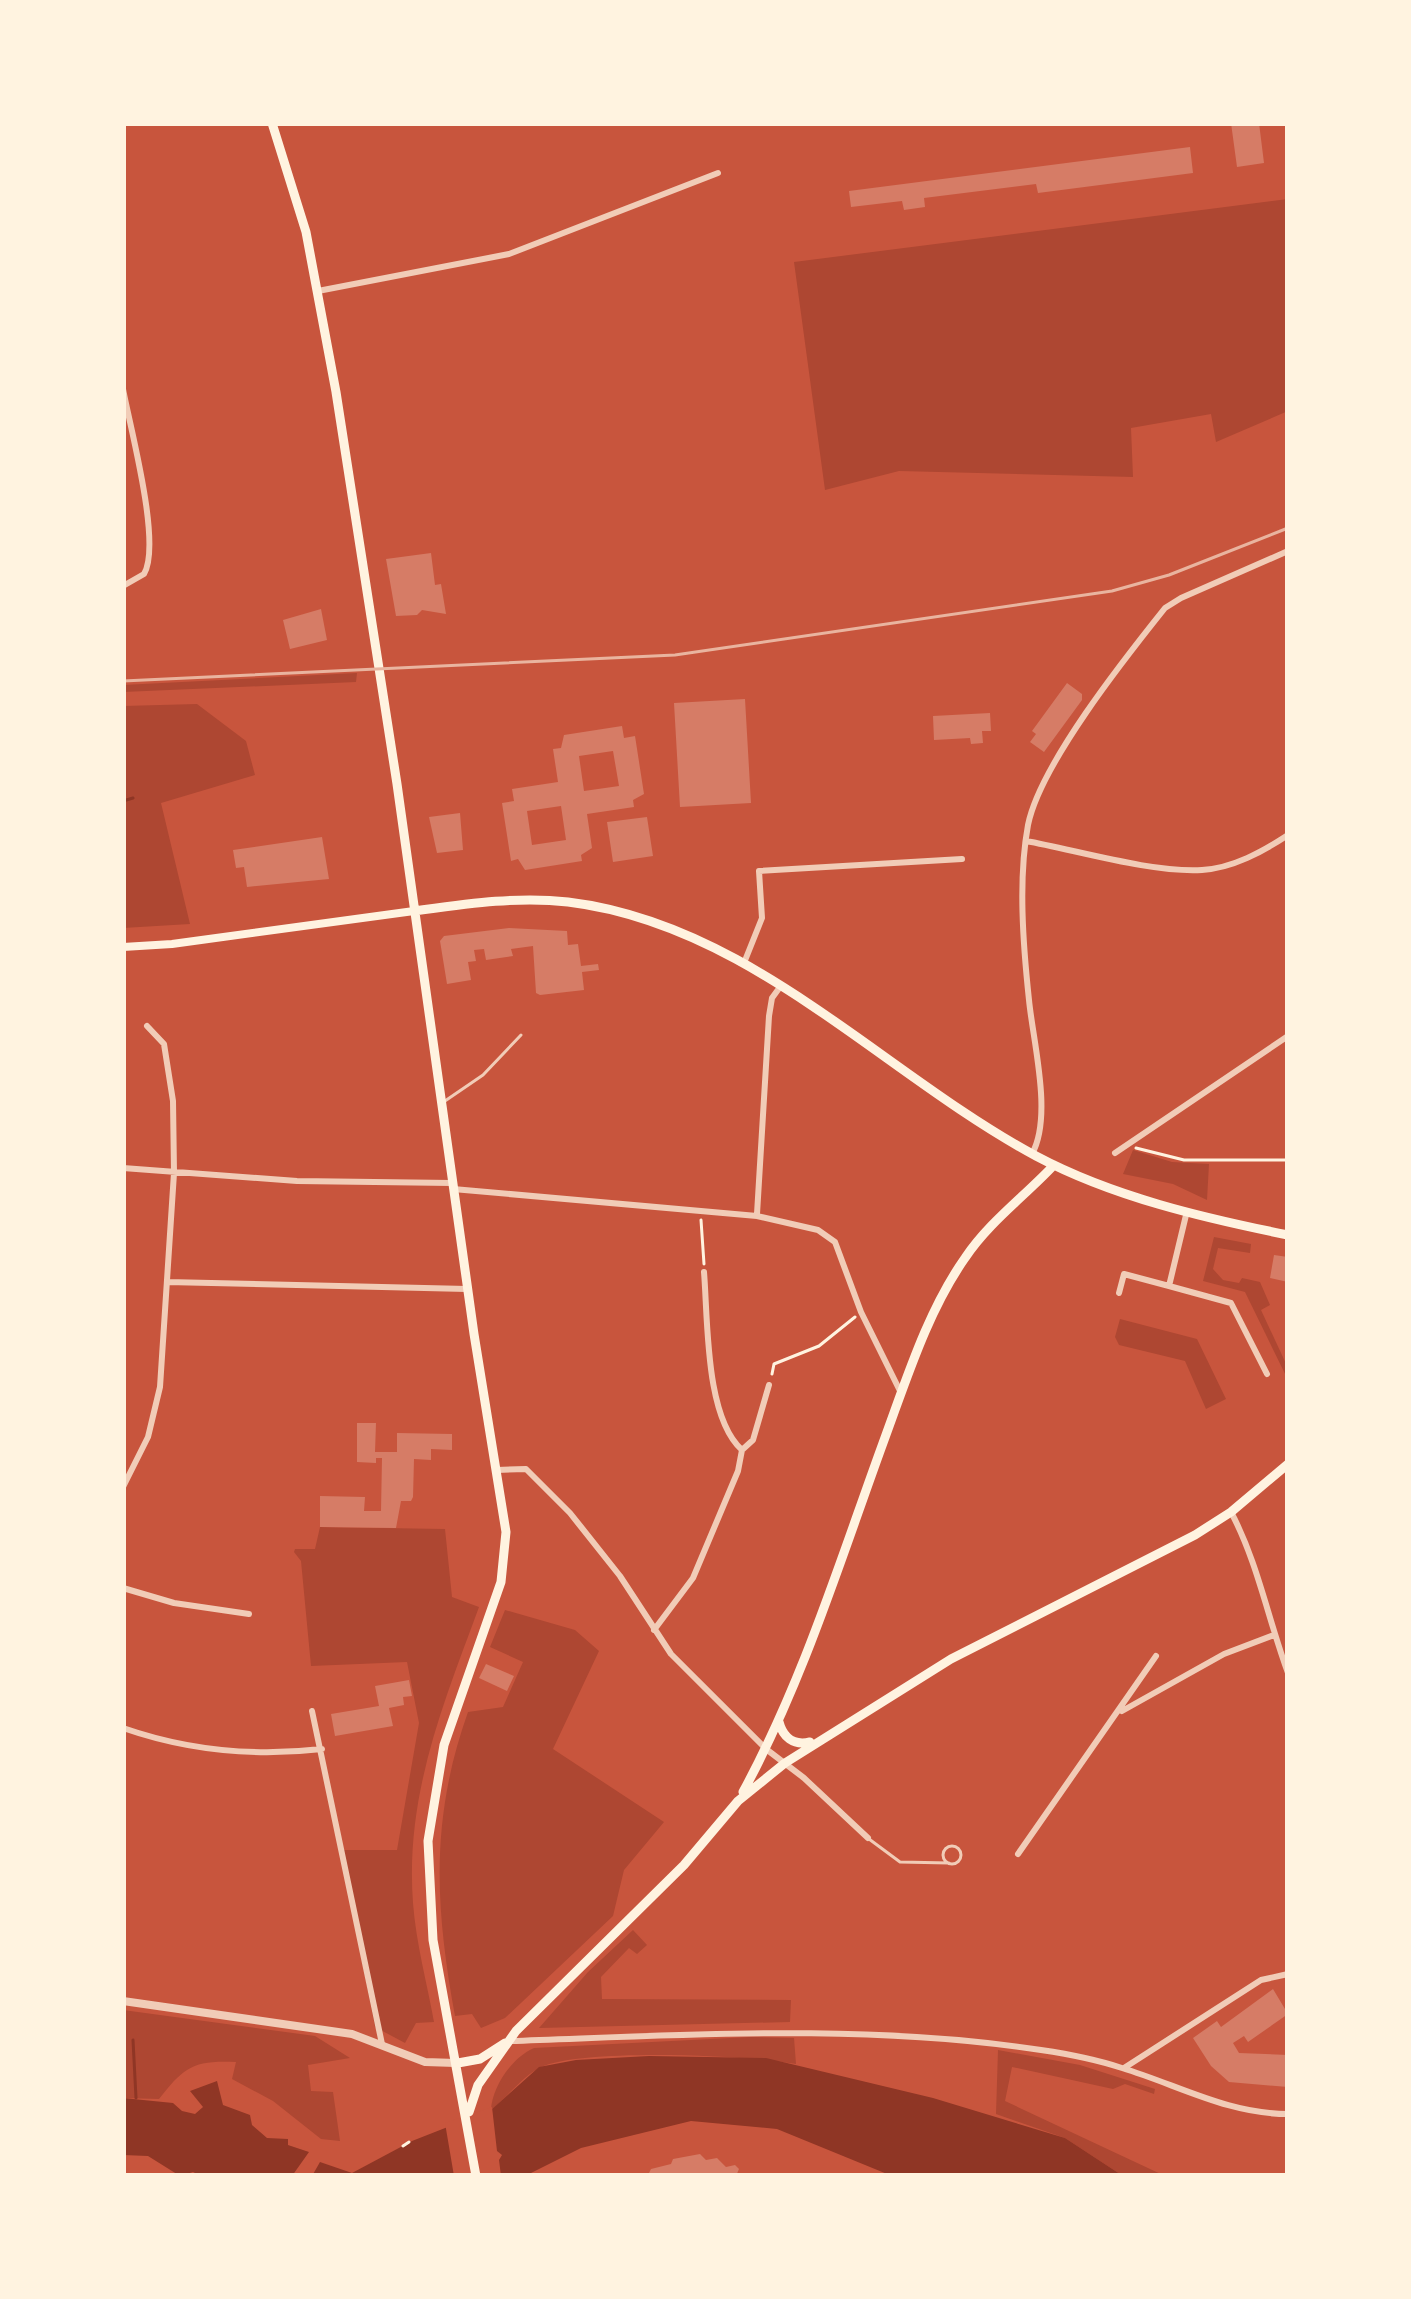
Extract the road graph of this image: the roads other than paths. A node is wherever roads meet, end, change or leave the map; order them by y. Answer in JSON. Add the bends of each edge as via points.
{"nodes":[{"id":1,"x":272,"y":123,"type":"edge"},
{"id":2,"x":718,"y":172,"type":"dead end"},
{"id":3,"x":318,"y":291,"type":"junction"},
{"id":4,"x":123,"y":389,"type":"edge"},
{"id":5,"x":1288,"y":551,"type":"edge"},
{"id":6,"x":123,"y":586,"type":"edge"},
{"id":7,"x":1288,"y":835,"type":"edge"},
{"id":8,"x":1026,"y":841,"type":"junction"},
{"id":9,"x":962,"y":859,"type":"dead end"},
{"id":10,"x":414,"y":911,"type":"junction"},
{"id":11,"x":123,"y":946,"type":"edge"},
{"id":12,"x":743,"y":963,"type":"junction"},
{"id":13,"x":780,"y":987,"type":"junction"},
{"id":14,"x":147,"y":1026,"type":"dead end"},
{"id":15,"x":521,"y":1035,"type":"dead end"},
{"id":16,"x":1288,"y":1036,"type":"edge"},
{"id":17,"x":441,"y":1103,"type":"junction"},
{"id":18,"x":1115,"y":1153,"type":"dead end"},
{"id":19,"x":1031,"y":1154,"type":"junction"},
{"id":20,"x":1054,"y":1165,"type":"junction"},
{"id":21,"x":123,"y":1168,"type":"edge"},
{"id":22,"x":174,"y":1172,"type":"junction"},
{"id":23,"x":453,"y":1186,"type":"junction"},
{"id":24,"x":1187,"y":1211,"type":"junction"},
{"id":25,"x":757,"y":1216,"type":"junction"},
{"id":26,"x":1288,"y":1235,"type":"edge"},
{"id":27,"x":704,"y":1272,"type":"road end"},
{"id":28,"x":166,"y":1282,"type":"junction"},
{"id":29,"x":1169,"y":1286,"type":"junction"},
{"id":30,"x":467,"y":1289,"type":"junction"},
{"id":31,"x":1119,"y":1293,"type":"dead end"},
{"id":32,"x":1267,"y":1374,"type":"dead end"},
{"id":33,"x":769,"y":1385,"type":"road end"},
{"id":34,"x":901,"y":1393,"type":"junction"},
{"id":35,"x":742,"y":1450,"type":"junction"},
{"id":36,"x":1288,"y":1464,"type":"edge"},
{"id":37,"x":496,"y":1470,"type":"junction"},
{"id":38,"x":123,"y":1487,"type":"edge"},
{"id":39,"x":1231,"y":1512,"type":"junction"},
{"id":40,"x":123,"y":1588,"type":"edge"},
{"id":41,"x":249,"y":1614,"type":"dead end"},
{"id":42,"x":654,"y":1630,"type":"junction"},
{"id":43,"x":1274,"y":1635,"type":"junction"},
{"id":44,"x":1156,"y":1656,"type":"dead end"},
{"id":45,"x":1288,"y":1672,"type":"edge"},
{"id":46,"x":312,"y":1711,"type":"dead end"},
{"id":47,"x":1119,"y":1713,"type":"junction"},
{"id":48,"x":778,"y":1722,"type":"junction"},
{"id":49,"x":123,"y":1728,"type":"edge"},
{"id":50,"x":815,"y":1741,"type":"junction"},
{"id":51,"x":322,"y":1749,"type":"junction"},
{"id":52,"x":766,"y":1750,"type":"junction"},
{"id":53,"x":784,"y":1763,"type":"junction"},
{"id":54,"x":738,"y":1802,"type":"junction"},
{"id":55,"x":868,"y":1838,"type":"joint"},
{"id":56,"x":944,"y":1854,"type":"junction"},
{"id":57,"x":1018,"y":1854,"type":"dead end"},
{"id":58,"x":935,"y":1862,"type":"junction"},
{"id":59,"x":949,"y":1863,"type":"junction"},
{"id":60,"x":1288,"y":1974,"type":"edge"},
{"id":61,"x":123,"y":2001,"type":"edge"},
{"id":62,"x":510,"y":2041,"type":"junction"},
{"id":63,"x":382,"y":2044,"type":"junction"},
{"id":64,"x":458,"y":2063,"type":"junction"},
{"id":65,"x":1124,"y":2068,"type":"junction"},
{"id":66,"x":1288,"y":2114,"type":"edge"},
{"id":67,"x":468,"y":2115,"type":"junction"},
{"id":68,"x":476,"y":2176,"type":"edge"}],
"edges":[{"from":1,"to":3,"type":"main road"},
{"from":2,"to":3,"type":"street","via":[[508,254]]},
{"from":3,"to":10,"type":"main road"},
{"from":4,"to":6,"type":"street","via":[[150,554],[144,574]]},
{"from":5,"to":8,"type":"street","via":[[1165,608],[1042,783]]},
{"from":7,"to":8,"type":"street","via":[[1204,870]]},
{"from":8,"to":19,"type":"street","via":[[1025,950],[1042,1119]]},
{"from":9,"to":12,"type":"street","via":[[759,871],[761,918]]},
{"from":10,"to":11,"type":"main road"},
{"from":10,"to":12,"type":"main road","via":[[567,902],[644,918]]},
{"from":10,"to":17,"type":"main road"},
{"from":12,"to":13,"type":"main road"},
{"from":13,"to":19,"type":"main road"},
{"from":13,"to":25,"type":"street","via":[[769,1016]]},
{"from":14,"to":22,"type":"street","via":[[164,1044]]},
{"from":15,"to":17,"type":"lane"},
{"from":16,"to":18,"type":"street"},
{"from":17,"to":23,"type":"main road"},
{"from":19,"to":20,"type":"main road"},
{"from":20,"to":24,"type":"main road"},
{"from":20,"to":34,"type":"main road","via":[[963,1260]]},
{"from":21,"to":22,"type":"street"},
{"from":22,"to":23,"type":"street"},
{"from":22,"to":28,"type":"street"},
{"from":23,"to":25,"type":"street"},
{"from":23,"to":30,"type":"main road"},
{"from":24,"to":26,"type":"main road"},
{"from":24,"to":29,"type":"street"},
{"from":25,"to":34,"type":"street","via":[[805,1225],[835,1242]]},
{"from":27,"to":35,"type":"street","via":[[711,1372],[728,1438]]},
{"from":28,"to":30,"type":"street"},
{"from":28,"to":38,"type":"street","via":[[160,1387],[148,1437]]},
{"from":29,"to":31,"type":"street","via":[[1124,1274]]},
{"from":29,"to":32,"type":"street","via":[[1231,1303]]},
{"from":30,"to":37,"type":"main road"},
{"from":33,"to":35,"type":"street","via":[[753,1440]]},
{"from":34,"to":48,"type":"main road"},
{"from":35,"to":42,"type":"street","via":[[694,1578]]},
{"from":36,"to":39,"type":"main road"},
{"from":37,"to":42,"type":"street","via":[[526,1469],[542,1484]]},
{"from":37,"to":64,"type":"main road","via":[[505,1569],[445,1745],[428,1841],[431,1924]]},
{"from":39,"to":43,"type":"street","via":[[1254,1558]]},
{"from":39,"to":50,"type":"main road","via":[[952,1658]]},
{"from":40,"to":41,"type":"street"},
{"from":42,"to":52,"type":"street"},
{"from":43,"to":45,"type":"street"},
{"from":43,"to":47,"type":"street"},
{"from":44,"to":47,"type":"street"},
{"from":46,"to":51,"type":"street"},
{"from":47,"to":57,"type":"street"},
{"from":48,"to":50,"type":"main road","via":[[793,1742]]},
{"from":48,"to":52,"type":"main road"},
{"from":49,"to":51,"type":"street","via":[[243,1754]]},
{"from":50,"to":53,"type":"main road"},
{"from":51,"to":63,"type":"street"},
{"from":52,"to":53,"type":"street"},
{"from":52,"to":54,"type":"main road"},
{"from":53,"to":54,"type":"main road"},
{"from":53,"to":55,"type":"street"},
{"from":54,"to":62,"type":"main road"},
{"from":55,"to":58,"type":"lane","via":[[900,1862]]},
{"from":56,"to":58,"type":"lane"},
{"from":56,"to":59,"type":"lane"},
{"from":56,"to":59,"type":"lane","via":[[959,1849],[959,1860]]},
{"from":58,"to":59,"type":"lane"},
{"from":60,"to":65,"type":"street","via":[[1261,1979]]},
{"from":61,"to":63,"type":"street"},
{"from":62,"to":64,"type":"main road"},
{"from":62,"to":65,"type":"street","via":[[783,2032],[974,2041]]},
{"from":62,"to":67,"type":"main road","via":[[478,2085]]},
{"from":63,"to":64,"type":"street","via":[[425,2062]]},
{"from":64,"to":67,"type":"main road"},
{"from":65,"to":66,"type":"street","via":[[1237,2110]]},
{"from":67,"to":68,"type":"main road"}]}
